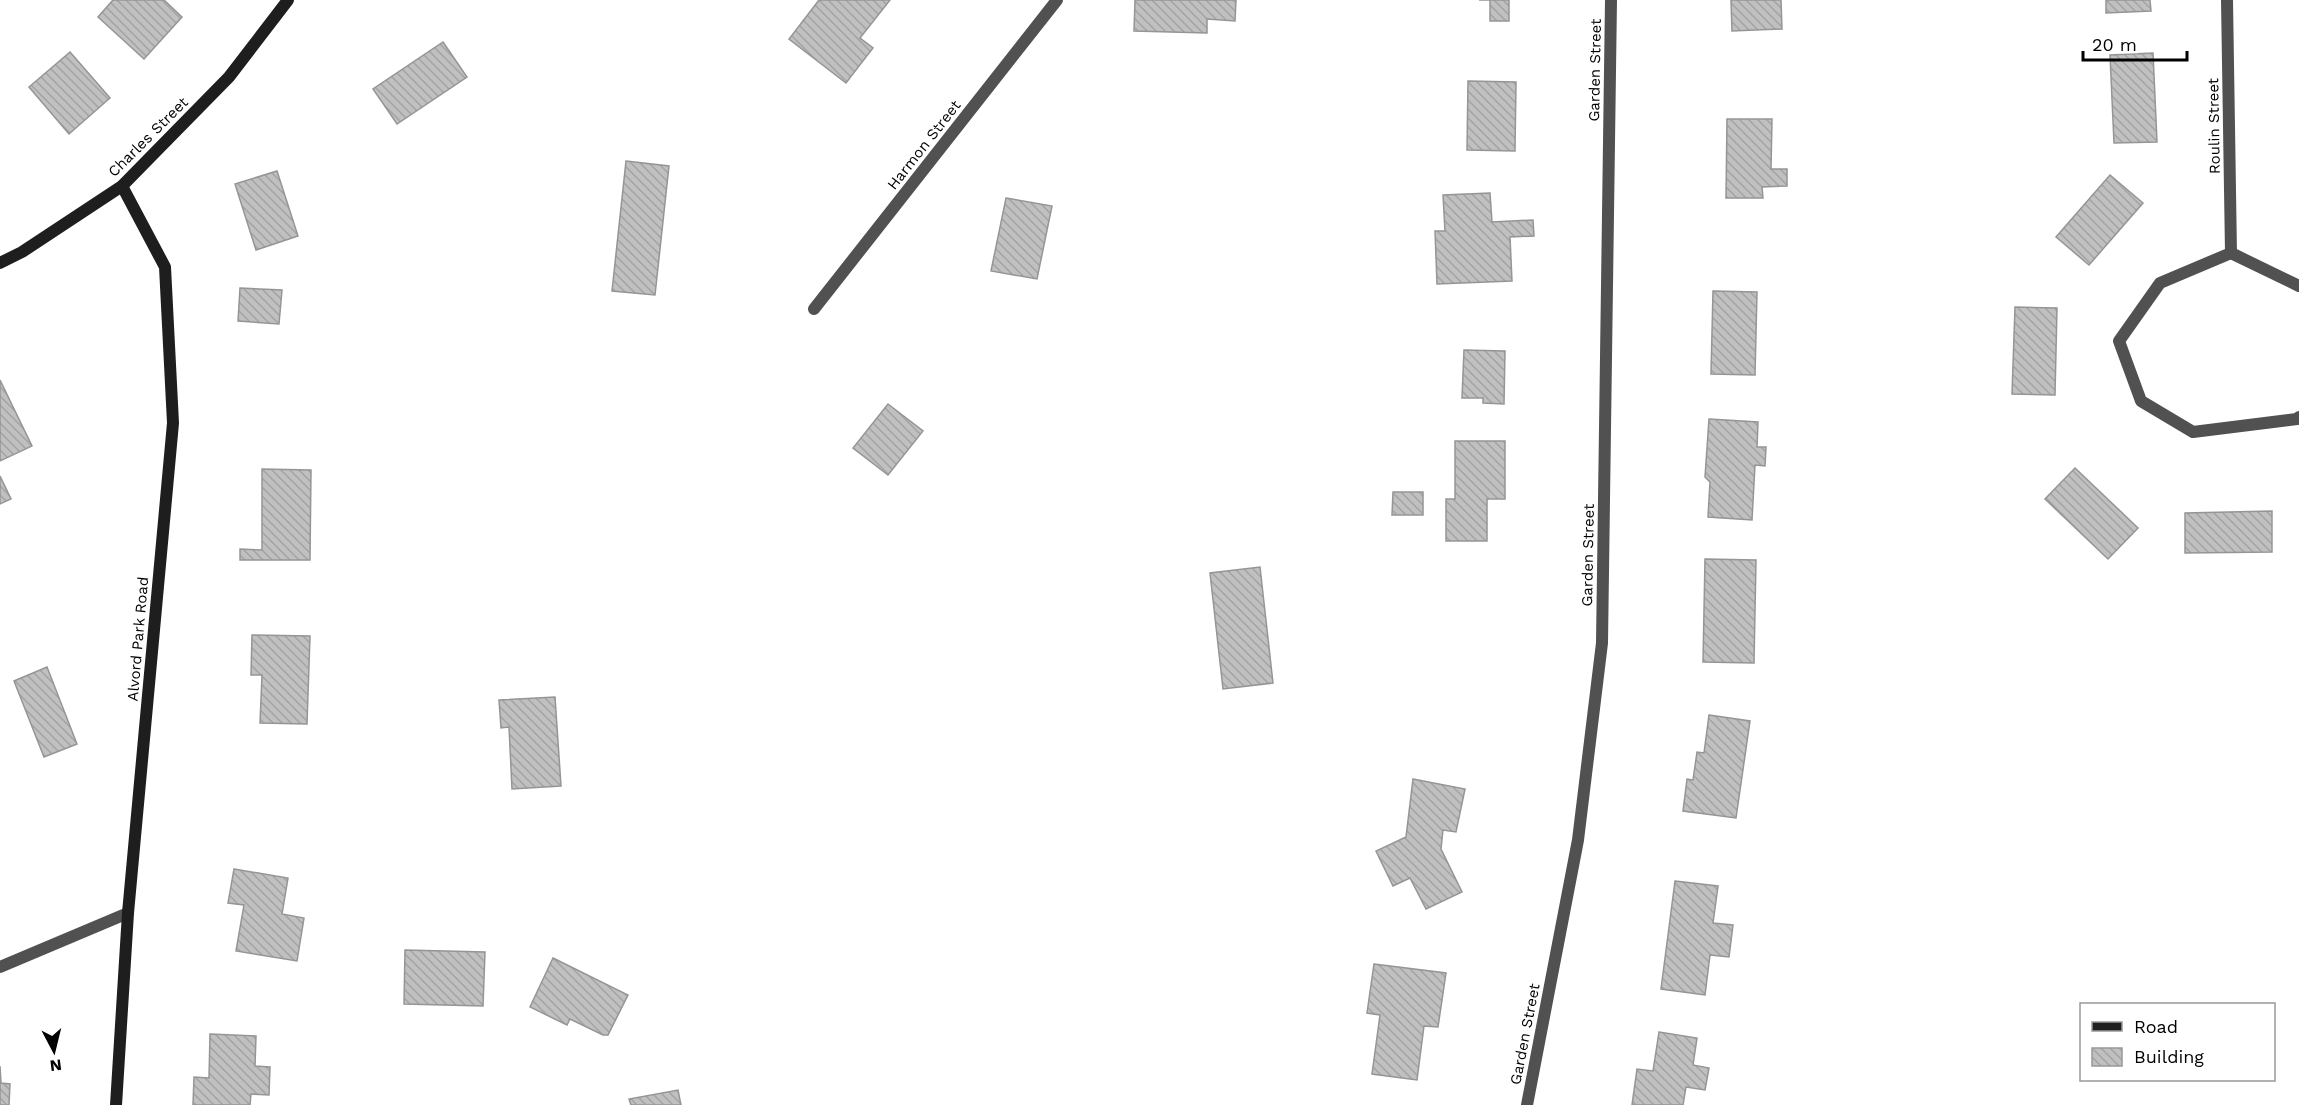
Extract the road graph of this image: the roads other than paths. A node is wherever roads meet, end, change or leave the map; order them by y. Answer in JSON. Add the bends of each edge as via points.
{"nodes":[{"id":1,"x":288,"y":0,"type":"edge"},
{"id":2,"x":1057,"y":0,"type":"edge"},
{"id":3,"x":1611,"y":0,"type":"edge"},
{"id":4,"x":2227,"y":0,"type":"edge"},
{"id":5,"x":122,"y":186,"type":"junction"},
{"id":6,"x":2231,"y":252,"type":"junction"},
{"id":7,"x":0,"y":263,"type":"edge"},
{"id":8,"x":2299,"y":286,"type":"edge"},
{"id":9,"x":814,"y":309,"type":"dead end"},
{"id":10,"x":2299,"y":417,"type":"edge"},
{"id":11,"x":128,"y":913,"type":"junction"},
{"id":12,"x":0,"y":967,"type":"edge"},
{"id":13,"x":116,"y":1105,"type":"edge"},
{"id":14,"x":1527,"y":1105,"type":"edge"}],
"edges":[{"from":1,"to":5,"type":"street","name":"Charles Street","via":[[229,77]]},
{"from":2,"to":9,"type":"street","name":"Harmon Street"},
{"from":3,"to":14,"type":"street","name":"Garden Street","via":[[1602,643],[1578,840]]},
{"from":4,"to":6,"type":"street","name":"Roulin Street"},
{"from":5,"to":7,"type":"street","name":"Charles Street"},
{"from":5,"to":11,"type":"street","name":"Alvord Park Road","via":[[165,267],[173,423]]},
{"from":6,"to":8,"type":"street"},
{"from":6,"to":10,"type":"street","via":[[2160,283],[2119,341],[2141,401],[2193,432]]},
{"from":11,"to":12,"type":"street"},
{"from":11,"to":13,"type":"street","name":"Alvord Park Road"}]}
